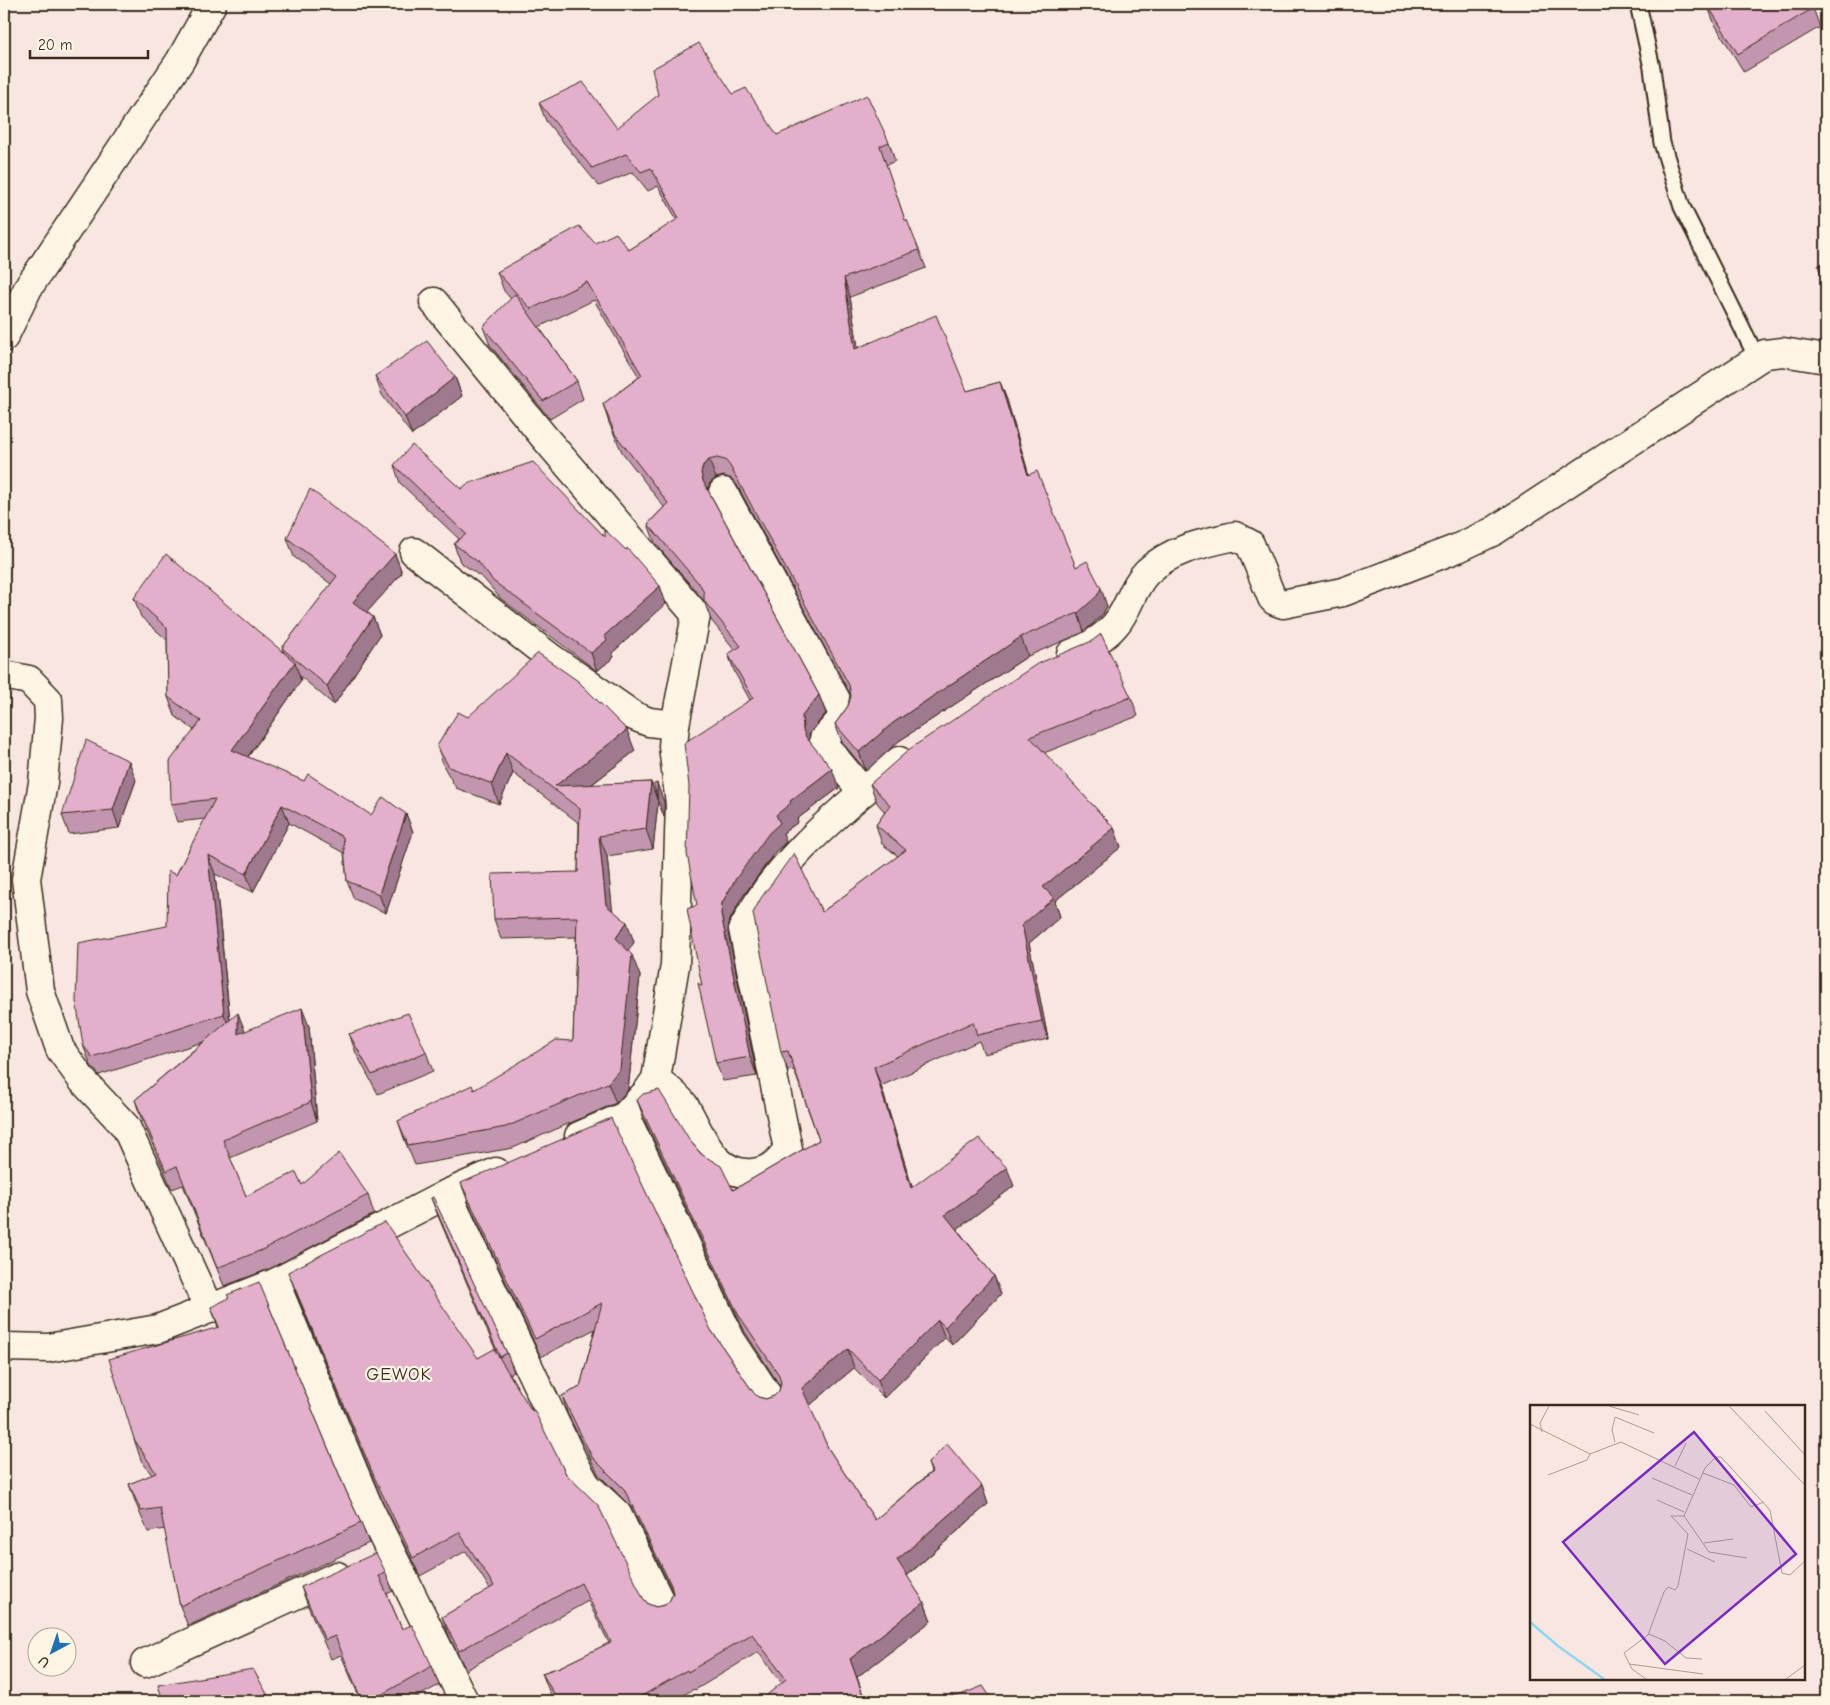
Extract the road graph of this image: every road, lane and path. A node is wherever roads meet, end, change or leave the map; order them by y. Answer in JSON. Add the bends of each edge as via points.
{"nodes":[{"id":1,"x":212,"y":4,"type":"edge"},
{"id":2,"x":1638,"y":4,"type":"edge"},
{"id":3,"x":434,"y":302,"type":"dead end"},
{"id":4,"x":4,"y":337,"type":"edge"},
{"id":5,"x":1757,"y":358,"type":"junction"},
{"id":6,"x":1826,"y":359,"type":"edge"},
{"id":7,"x":723,"y":492,"type":"dead end"},
{"id":8,"x":414,"y":552,"type":"dead end"},
{"id":9,"x":1052,"y":662,"type":"edge"},
{"id":10,"x":4,"y":675,"type":"edge"},
{"id":11,"x":675,"y":725,"type":"junction"},
{"id":12,"x":916,"y":748,"type":"edge"},
{"id":13,"x":863,"y":792,"type":"junction"},
{"id":14,"x":656,"y":1079,"type":"junction"},
{"id":15,"x":625,"y":1116,"type":"junction"},
{"id":16,"x":554,"y":1147,"type":"edge"},
{"id":17,"x":518,"y":1163,"type":"edge"},
{"id":18,"x":447,"y":1194,"type":"junction"},
{"id":19,"x":275,"y":1283,"type":"junction"},
{"id":20,"x":209,"y":1309,"type":"junction"},
{"id":21,"x":4,"y":1347,"type":"edge"},
{"id":22,"x":772,"y":1402,"type":"edge"},
{"id":23,"x":390,"y":1551,"type":"junction"},
{"id":24,"x":664,"y":1610,"type":"edge"},
{"id":25,"x":145,"y":1663,"type":"dead end"},
{"id":26,"x":464,"y":1701,"type":"edge"}],
"edges":[{"from":1,"to":4,"type":"street","via":[[180,61],[28,288]]},
{"from":2,"to":5,"type":"lane","via":[[1652,68],[1662,143],[1673,182],[1682,207]]},
{"from":3,"to":11,"type":"street","via":[[696,615]]},
{"from":5,"to":6,"type":"street","via":[[1783,352]]},
{"from":5,"to":9,"type":"street","via":[[1494,531],[1458,548],[1343,592],[1283,604],[1272,598],[1250,544],[1243,539],[1236,536],[1186,547],[1148,571],[1133,590],[1116,624],[1093,645]]},
{"from":7,"to":13,"type":"street","via":[[842,711],[840,721],[824,739],[825,746]]},
{"from":8,"to":11,"type":"street","via":[[551,658],[634,716],[649,722]]},
{"from":10,"to":20,"type":"street","via":[[29,680],[48,700],[43,783],[26,879],[40,991],[60,1048],[83,1081],[126,1127]]},
{"from":11,"to":14,"type":"street","via":[[680,804],[675,965]]},
{"from":12,"to":13,"type":"street"},
{"from":13,"to":14,"type":"street","via":[[788,861],[754,908],[744,929],[788,1149],[779,1162],[764,1172],[742,1174],[722,1165],[683,1104]]},
{"from":14,"to":15,"type":"street"},
{"from":15,"to":16,"type":"street"},
{"from":15,"to":22,"type":"street","via":[[731,1340]]},
{"from":17,"to":18,"type":"street"},
{"from":18,"to":19,"type":"street"},
{"from":18,"to":24,"type":"street","via":[[586,1485],[617,1514]]},
{"from":19,"to":20,"type":"street"},
{"from":19,"to":23,"type":"street"},
{"from":20,"to":21,"type":"street","via":[[158,1329],[48,1348]]},
{"from":23,"to":25,"type":"street"},
{"from":23,"to":26,"type":"street"}]}
